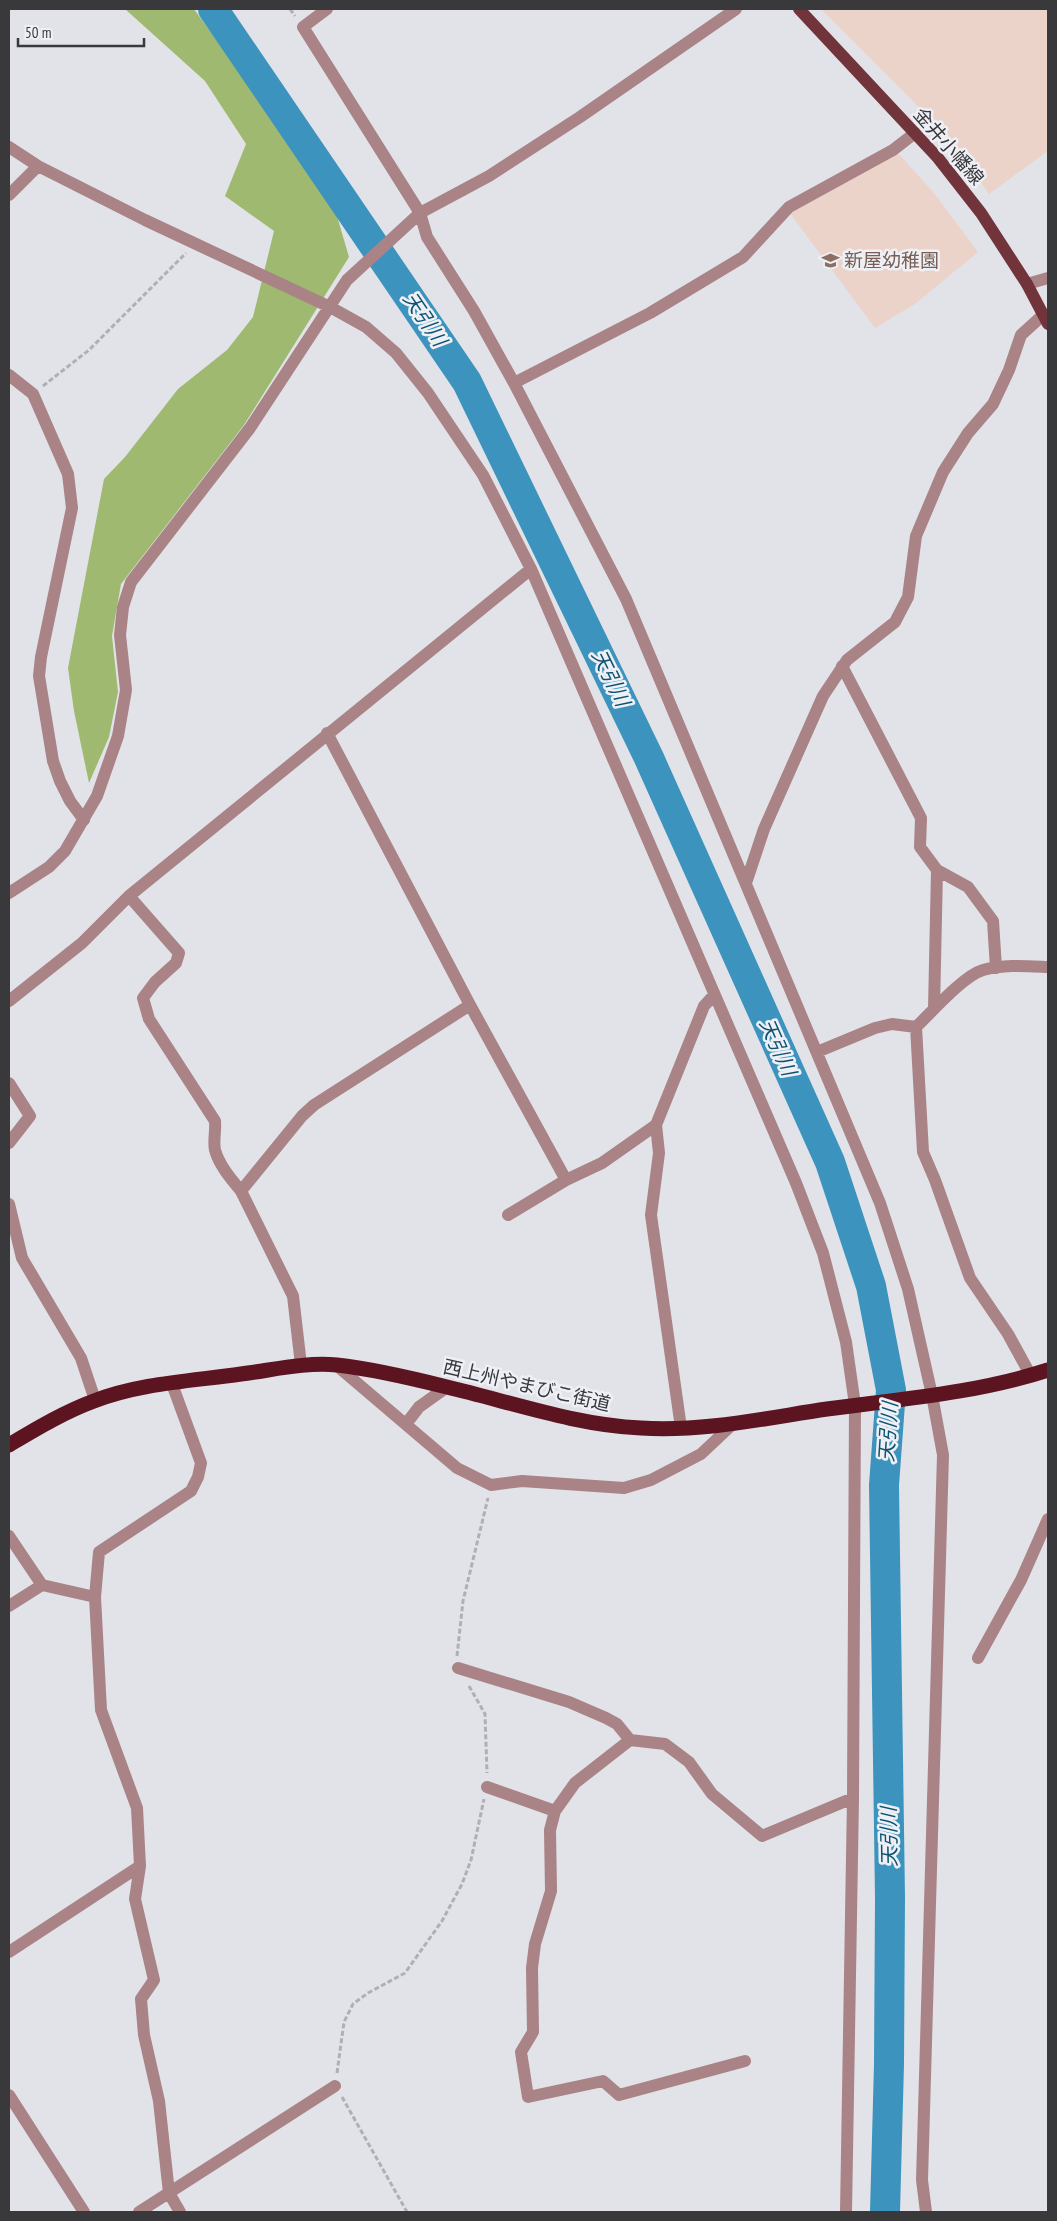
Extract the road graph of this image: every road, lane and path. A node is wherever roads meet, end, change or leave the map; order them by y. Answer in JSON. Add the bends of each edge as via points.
{"nodes":[{"id":1,"x":327,"y":9,"type":"edge"},
{"id":2,"x":736,"y":9,"type":"edge"},
{"id":3,"x":799,"y":9,"type":"edge"},
{"id":4,"x":915,"y":133,"type":"junction"},
{"id":5,"x":9,"y":147,"type":"edge"},
{"id":6,"x":38,"y":166,"type":"junction"},
{"id":7,"x":9,"y":194,"type":"edge"},
{"id":8,"x":420,"y":213,"type":"junction"},
{"id":9,"x":195,"y":244,"type":"junction"},
{"id":10,"x":1048,"y":278,"type":"edge"},
{"id":11,"x":1028,"y":284,"type":"junction"},
{"id":12,"x":330,"y":307,"type":"junction"},
{"id":13,"x":1045,"y":319,"type":"edge"},
{"id":14,"x":9,"y":375,"type":"edge"},
{"id":15,"x":514,"y":384,"type":"junction"},
{"id":16,"x":33,"y":394,"type":"junction"},
{"id":17,"x":531,"y":569,"type":"junction"},
{"id":18,"x":842,"y":666,"type":"junction"},
{"id":19,"x":327,"y":733,"type":"junction"},
{"id":20,"x":84,"y":820,"type":"junction"},
{"id":21,"x":936,"y":870,"type":"junction"},
{"id":22,"x":746,"y":883,"type":"junction"},
{"id":23,"x":9,"y":893,"type":"edge"},
{"id":24,"x":129,"y":896,"type":"junction"},
{"id":25,"x":1048,"y":967,"type":"edge"},
{"id":26,"x":996,"y":968,"type":"junction"},
{"id":27,"x":714,"y":995,"type":"junction"},
{"id":28,"x":9,"y":1001,"type":"edge"},
{"id":29,"x":470,"y":1005,"type":"junction"},
{"id":30,"x":934,"y":1009,"type":"junction"},
{"id":31,"x":916,"y":1027,"type":"junction"},
{"id":32,"x":817,"y":1052,"type":"junction"},
{"id":33,"x":9,"y":1083,"type":"edge"},
{"id":34,"x":656,"y":1126,"type":"junction"},
{"id":35,"x":9,"y":1142,"type":"edge"},
{"id":36,"x":566,"y":1180,"type":"junction"},
{"id":37,"x":241,"y":1191,"type":"junction"},
{"id":38,"x":9,"y":1204,"type":"edge"},
{"id":39,"x":508,"y":1215,"type":"dead end"},
{"id":40,"x":301,"y":1365,"type":"junction"},
{"id":41,"x":336,"y":1365,"type":"junction"},
{"id":42,"x":1048,"y":1370,"type":"edge"},
{"id":43,"x":1030,"y":1376,"type":"junction"},
{"id":44,"x":172,"y":1384,"type":"junction"},
{"id":45,"x":447,"y":1387,"type":"junction"},
{"id":46,"x":926,"y":1395,"type":"junction"},
{"id":47,"x":95,"y":1400,"type":"junction"},
{"id":48,"x":858,"y":1405,"type":"junction"},
{"id":49,"x":735,"y":1422,"type":"junction"},
{"id":50,"x":406,"y":1424,"type":"junction"},
{"id":51,"x":681,"y":1428,"type":"junction"},
{"id":52,"x":9,"y":1446,"type":"edge"},
{"id":53,"x":491,"y":1485,"type":"junction"},
{"id":54,"x":1048,"y":1519,"type":"edge"},
{"id":55,"x":9,"y":1536,"type":"edge"},
{"id":56,"x":42,"y":1584,"type":"junction"},
{"id":57,"x":95,"y":1597,"type":"junction"},
{"id":58,"x":9,"y":1606,"type":"edge"},
{"id":59,"x":978,"y":1658,"type":"dead end"},
{"id":60,"x":458,"y":1668,"type":"junction"},
{"id":61,"x":630,"y":1740,"type":"junction"},
{"id":62,"x":487,"y":1787,"type":"junction"},
{"id":63,"x":853,"y":1798,"type":"junction"},
{"id":64,"x":555,"y":1811,"type":"junction"},
{"id":65,"x":140,"y":1866,"type":"junction"},
{"id":66,"x":9,"y":1952,"type":"edge"},
{"id":67,"x":745,"y":2061,"type":"dead end"},
{"id":68,"x":335,"y":2086,"type":"junction"},
{"id":69,"x":9,"y":2094,"type":"edge"},
{"id":70,"x":169,"y":2193,"type":"junction"},
{"id":71,"x":84,"y":2212,"type":"edge"},
{"id":72,"x":139,"y":2212,"type":"edge"},
{"id":73,"x":180,"y":2212,"type":"edge"},
{"id":74,"x":407,"y":2212,"type":"edge"},
{"id":75,"x":846,"y":2212,"type":"edge"},
{"id":76,"x":926,"y":2212,"type":"edge"}],
"edges":[{"from":1,"to":8,"type":"street","via":[[303,27]]},
{"from":2,"to":8,"type":"street","via":[[489,176]]},
{"from":3,"to":4,"type":"main road","name":"金井小幡線"},
{"from":4,"to":11,"type":"main road","name":"金井小幡線","via":[[981,213]]},
{"from":4,"to":15,"type":"street","via":[[893,150],[788,207],[743,257],[650,312]]},
{"from":5,"to":6,"type":"street"},
{"from":6,"to":7,"type":"street"},
{"from":6,"to":9,"type":"street"},
{"from":8,"to":12,"type":"street","via":[[347,280]]},
{"from":8,"to":15,"type":"street","via":[[427,237],[474,311]]},
{"from":9,"to":12,"type":"street"},
{"from":9,"to":16,"type":"path","via":[[89,350]]},
{"from":10,"to":11,"type":"street"},
{"from":11,"to":13,"type":"main road","name":"金井小幡線"},
{"from":12,"to":17,"type":"street","via":[[366,327],[396,354],[428,393],[484,475]]},
{"from":12,"to":20,"type":"street","via":[[250,428],[131,582],[123,607],[120,635],[126,690],[118,736]]},
{"from":13,"to":18,"type":"street","via":[[1021,334],[993,404],[943,472],[916,536],[908,597],[895,622]]},
{"from":14,"to":16,"type":"street"},
{"from":15,"to":22,"type":"street","via":[[626,600]]},
{"from":16,"to":20,"type":"street","via":[[68,474],[72,508],[39,676],[53,760],[70,801]]},
{"from":17,"to":19,"type":"street"},
{"from":17,"to":27,"type":"street"},
{"from":18,"to":21,"type":"street","via":[[921,818],[920,847]]},
{"from":18,"to":22,"type":"street","via":[[823,696],[764,829]]},
{"from":19,"to":24,"type":"street"},
{"from":19,"to":29,"type":"street"},
{"from":20,"to":23,"type":"street","via":[[66,851],[49,867]]},
{"from":21,"to":26,"type":"street","via":[[968,887],[993,922]]},
{"from":21,"to":30,"type":"street"},
{"from":22,"to":32,"type":"street"},
{"from":24,"to":28,"type":"street","via":[[82,943]]},
{"from":24,"to":37,"type":"street","via":[[178,953],[176,963],[143,998],[149,1019],[215,1121],[214,1148],[223,1168]]},
{"from":25,"to":26,"type":"street"},
{"from":26,"to":30,"type":"street","via":[[981,970],[954,989]]},
{"from":27,"to":34,"type":"street","via":[[704,1006]]},
{"from":27,"to":48,"type":"street","via":[[823,1253]]},
{"from":29,"to":36,"type":"street"},
{"from":29,"to":37,"type":"street","via":[[314,1105]]},
{"from":30,"to":31,"type":"street"},
{"from":31,"to":32,"type":"street","via":[[892,1024],[875,1028]]},
{"from":31,"to":43,"type":"street","via":[[923,1152],[970,1278],[1008,1334]]},
{"from":32,"to":46,"type":"street","via":[[880,1203],[908,1290]]},
{"from":33,"to":35,"type":"street","via":[[30,1116]]},
{"from":34,"to":36,"type":"street","via":[[602,1163]]},
{"from":34,"to":51,"type":"street","via":[[660,1153],[651,1215]]},
{"from":36,"to":39,"type":"street"},
{"from":37,"to":40,"type":"street","via":[[294,1296]]},
{"from":38,"to":47,"type":"street","via":[[22,1258],[81,1358]]},
{"from":40,"to":41,"type":"highway","name":"西上州やまびこ街道"},
{"from":40,"to":44,"type":"highway","name":"西上州やまびこ街道"},
{"from":41,"to":45,"type":"highway","name":"西上州やまびこ街道"},
{"from":41,"to":50,"type":"street"},
{"from":42,"to":43,"type":"highway","name":"西上州やまびこ街道"},
{"from":43,"to":46,"type":"highway","name":"西上州やまびこ街道"},
{"from":44,"to":47,"type":"highway","name":"西上州やまびこ街道","via":[[129,1390]]},
{"from":44,"to":57,"type":"street","via":[[201,1464],[198,1477],[191,1491],[98,1552]]},
{"from":45,"to":50,"type":"street","via":[[418,1407]]},
{"from":45,"to":51,"type":"highway","name":"西上州やまびこ街道","via":[[607,1425]]},
{"from":46,"to":48,"type":"highway","name":"西上州やまびこ街道"},
{"from":46,"to":76,"type":"street","via":[[943,1455],[922,2180]]},
{"from":47,"to":52,"type":"highway","name":"西上州やまびこ街道"},
{"from":48,"to":49,"type":"highway","name":"西上州やまびこ街道"},
{"from":48,"to":63,"type":"street"},
{"from":49,"to":51,"type":"highway","name":"西上州やまびこ街道"},
{"from":49,"to":53,"type":"street","via":[[701,1454],[650,1480],[624,1488],[522,1481]]},
{"from":50,"to":53,"type":"street","via":[[457,1468]]},
{"from":53,"to":60,"type":"path","via":[[463,1601]]},
{"from":54,"to":59,"type":"street","via":[[1021,1580]]},
{"from":55,"to":56,"type":"street"},
{"from":56,"to":57,"type":"street"},
{"from":56,"to":58,"type":"street"},
{"from":57,"to":65,"type":"street","via":[[101,1710],[137,1808]]},
{"from":60,"to":61,"type":"street","via":[[569,1702],[617,1724]]},
{"from":60,"to":62,"type":"path","via":[[485,1714]]},
{"from":61,"to":63,"type":"street","via":[[665,1744],[689,1762],[712,1794],[762,1836]]},
{"from":61,"to":64,"type":"street","via":[[575,1783]]},
{"from":62,"to":64,"type":"street"},
{"from":62,"to":68,"type":"path","via":[[471,1860],[462,1884],[442,1922],[405,1973],[353,2004],[344,2022]]},
{"from":63,"to":75,"type":"street"},
{"from":64,"to":67,"type":"street","via":[[550,1830],[551,1891],[535,1944],[532,1968],[533,2032],[521,2052],[528,2097],[603,2081],[618,2095]]},
{"from":65,"to":66,"type":"street"},
{"from":65,"to":70,"type":"street","via":[[135,1899],[154,1980],[141,1999],[144,2035],[159,2101]]},
{"from":68,"to":70,"type":"street"},
{"from":68,"to":74,"type":"path"},
{"from":69,"to":71,"type":"street"},
{"from":70,"to":72,"type":"street"},
{"from":70,"to":73,"type":"street"}]}
